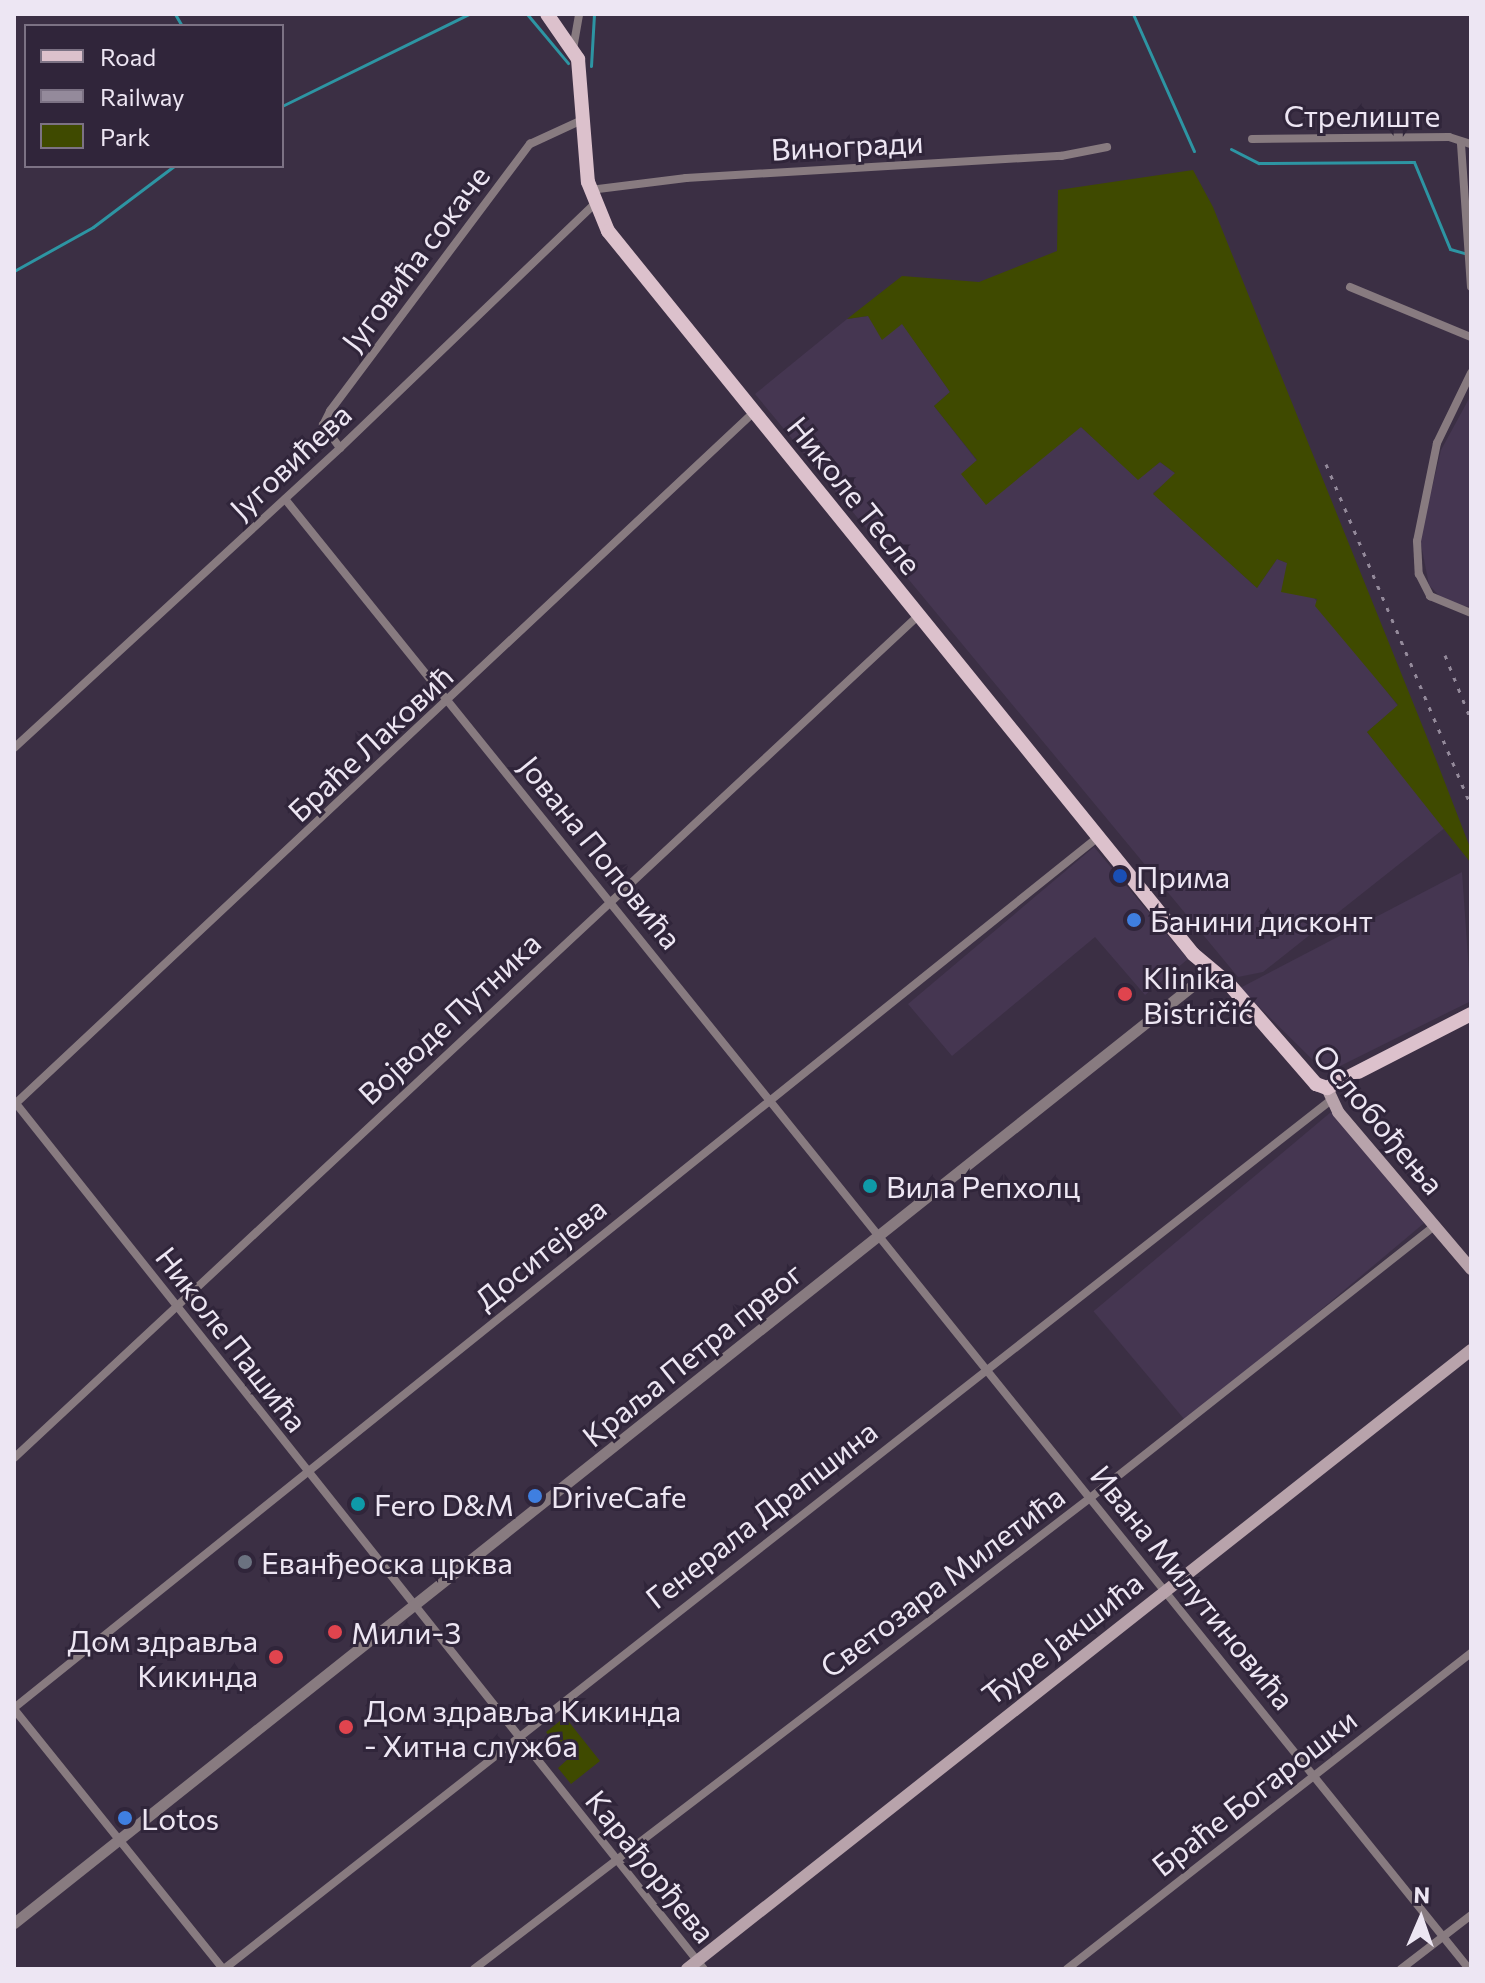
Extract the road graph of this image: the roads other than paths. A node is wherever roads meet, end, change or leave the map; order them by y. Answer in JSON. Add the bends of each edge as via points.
{"nodes":[{"id":1,"x":547,"y":14,"type":"edge"},
{"id":2,"x":579,"y":14,"type":"edge"},
{"id":3,"x":573,"y":49,"type":"junction"},
{"id":4,"x":582,"y":120,"type":"junction"},
{"id":5,"x":1252,"y":139,"type":"dead end"},
{"id":6,"x":1466,"y":144,"type":"edge"},
{"id":7,"x":1107,"y":147,"type":"dead end"},
{"id":8,"x":591,"y":197,"type":"junction"},
{"id":9,"x":1350,"y":287,"type":"dead end"},
{"id":10,"x":1471,"y":287,"type":"edge"},
{"id":11,"x":1471,"y":337,"type":"edge"},
{"id":12,"x":1471,"y":373,"type":"edge"},
{"id":13,"x":754,"y":412,"type":"junction"},
{"id":14,"x":340,"y":448,"type":"junction"},
{"id":15,"x":285,"y":499,"type":"junction"},
{"id":16,"x":1471,"y":613,"type":"edge"},
{"id":17,"x":919,"y":615,"type":"junction"},
{"id":18,"x":448,"y":704,"type":"junction"},
{"id":19,"x":14,"y":748,"type":"edge"},
{"id":20,"x":1098,"y":837,"type":"junction"},
{"id":21,"x":610,"y":899,"type":"junction"},
{"id":22,"x":1211,"y":971,"type":"junction"},
{"id":23,"x":1471,"y":1014,"type":"edge"},
{"id":24,"x":1329,"y":1094,"type":"junction"},
{"id":25,"x":770,"y":1100,"type":"junction"},
{"id":26,"x":15,"y":1103,"type":"edge"},
{"id":27,"x":1434,"y":1226,"type":"junction"},
{"id":28,"x":877,"y":1236,"type":"junction"},
{"id":29,"x":1471,"y":1269,"type":"edge"},
{"id":30,"x":176,"y":1306,"type":"junction"},
{"id":31,"x":1471,"y":1350,"type":"edge"},
{"id":32,"x":986,"y":1369,"type":"junction"},
{"id":33,"x":14,"y":1458,"type":"edge"},
{"id":34,"x":306,"y":1471,"type":"junction"},
{"id":35,"x":1090,"y":1498,"type":"junction"},
{"id":36,"x":1163,"y":1591,"type":"junction"},
{"id":37,"x":412,"y":1607,"type":"junction"},
{"id":38,"x":1471,"y":1653,"type":"edge"},
{"id":39,"x":14,"y":1709,"type":"edge"},
{"id":40,"x":515,"y":1737,"type":"junction"},
{"id":41,"x":1314,"y":1775,"type":"junction"},
{"id":42,"x":120,"y":1840,"type":"junction"},
{"id":43,"x":615,"y":1859,"type":"junction"},
{"id":44,"x":1471,"y":1915,"type":"edge"},
{"id":45,"x":14,"y":1923,"type":"edge"},
{"id":46,"x":1443,"y":1936,"type":"junction"},
{"id":47,"x":696,"y":1966,"type":"edge"},
{"id":48,"x":223,"y":1969,"type":"edge"},
{"id":49,"x":474,"y":1969,"type":"edge"},
{"id":50,"x":1067,"y":1969,"type":"edge"},
{"id":51,"x":1401,"y":1969,"type":"edge"},
{"id":52,"x":1469,"y":1969,"type":"edge"}],
"edges":[{"from":1,"to":3,"type":"main road","name":"Николе Тесле"},
{"from":2,"to":3,"type":"street"},
{"from":3,"to":4,"type":"main road","name":"Николе Тесле","via":[[581,74]]},
{"from":4,"to":8,"type":"main road","name":"Николе Тесле"},
{"from":4,"to":14,"type":"street","name":"Југовића сокаче","via":[[530,144],[330,411],[323,425]]},
{"from":5,"to":6,"type":"street","name":"Стрелиште","via":[[1449,137]]},
{"from":6,"to":10,"type":"street"},
{"from":7,"to":8,"type":"street","name":"Виногради","via":[[1061,156],[686,178]]},
{"from":8,"to":13,"type":"main road","name":"Николе Тесле","via":[[608,231]]},
{"from":8,"to":14,"type":"street","name":"Југовићева"},
{"from":9,"to":11,"type":"street"},
{"from":12,"to":16,"type":"street","via":[[1437,443],[1417,541],[1419,574],[1430,596]]},
{"from":13,"to":17,"type":"main road","name":"Николе Тесле"},
{"from":13,"to":18,"type":"street","name":"Браће Лаковић"},
{"from":14,"to":15,"type":"street","name":"Југовићева"},
{"from":15,"to":18,"type":"street","name":"Јована Поповића"},
{"from":15,"to":19,"type":"street","name":"Југовићева"},
{"from":17,"to":20,"type":"main road","name":"Николе Тесле"},
{"from":17,"to":21,"type":"street","name":"Војводе Путника"},
{"from":18,"to":21,"type":"street","name":"Јована Поповића"},
{"from":18,"to":26,"type":"street","name":"Браће Лаковић"},
{"from":20,"to":22,"type":"main road","name":"Николе Тесле"},
{"from":20,"to":25,"type":"street","name":"Доситејева"},
{"from":21,"to":25,"type":"street","name":"Јована Поповића"},
{"from":21,"to":30,"type":"street","name":"Војводе Путника"},
{"from":22,"to":24,"type":"main road","name":"Ослобођења"},
{"from":22,"to":28,"type":"street","name":"Краља Петра првог"},
{"from":23,"to":24,"type":"main road"},
{"from":24,"to":27,"type":"main road","name":"Ослобођења"},
{"from":24,"to":32,"type":"street","name":"Генерала Драпшина"},
{"from":25,"to":28,"type":"street","name":"Јована Поповића"},
{"from":25,"to":34,"type":"street","name":"Доситејева"},
{"from":26,"to":30,"type":"street","name":"Николе Пашића"},
{"from":27,"to":29,"type":"main road","name":"Ослобођења"},
{"from":27,"to":35,"type":"street","name":"Светозара Милетића"},
{"from":28,"to":32,"type":"street","name":"Ивана Милутиновића"},
{"from":28,"to":37,"type":"street","name":"Краља Петра првог"},
{"from":30,"to":33,"type":"street","name":"Војводе Путника"},
{"from":30,"to":34,"type":"street","name":"Николе Пашића"},
{"from":31,"to":36,"type":"main road","name":"Ђуре Јакшића"},
{"from":32,"to":35,"type":"street","name":"Ивана Милутиновића"},
{"from":32,"to":40,"type":"street","name":"Генерала Драпшина"},
{"from":34,"to":37,"type":"street","name":"Николе Пашића"},
{"from":34,"to":39,"type":"street","name":"Доситејева"},
{"from":35,"to":36,"type":"street","name":"Ивана Милутиновића"},
{"from":35,"to":43,"type":"street","name":"Светозара Милетића"},
{"from":36,"to":41,"type":"street","name":"Ивана Милутиновића"},
{"from":36,"to":47,"type":"main road","name":"Ђуре Јакшића"},
{"from":37,"to":40,"type":"street","name":"Карађорђева"},
{"from":37,"to":42,"type":"street","name":"Краља Петра првог"},
{"from":38,"to":41,"type":"street","name":"Браће Богарошки"},
{"from":39,"to":42,"type":"street"},
{"from":40,"to":43,"type":"street","name":"Карађорђева"},
{"from":40,"to":48,"type":"street","name":"Генерала Драпшина"},
{"from":41,"to":46,"type":"street","name":"Ивана Милутиновића"},
{"from":41,"to":50,"type":"street","name":"Браће Богарошки"},
{"from":42,"to":45,"type":"street","name":"Краља Петра првог"},
{"from":42,"to":48,"type":"street"},
{"from":43,"to":47,"type":"street","name":"Карађорђева"},
{"from":43,"to":49,"type":"street","name":"Светозара Милетића"},
{"from":44,"to":46,"type":"street"},
{"from":46,"to":51,"type":"street"},
{"from":46,"to":52,"type":"street","name":"Ивана Милутиновића"}]}
